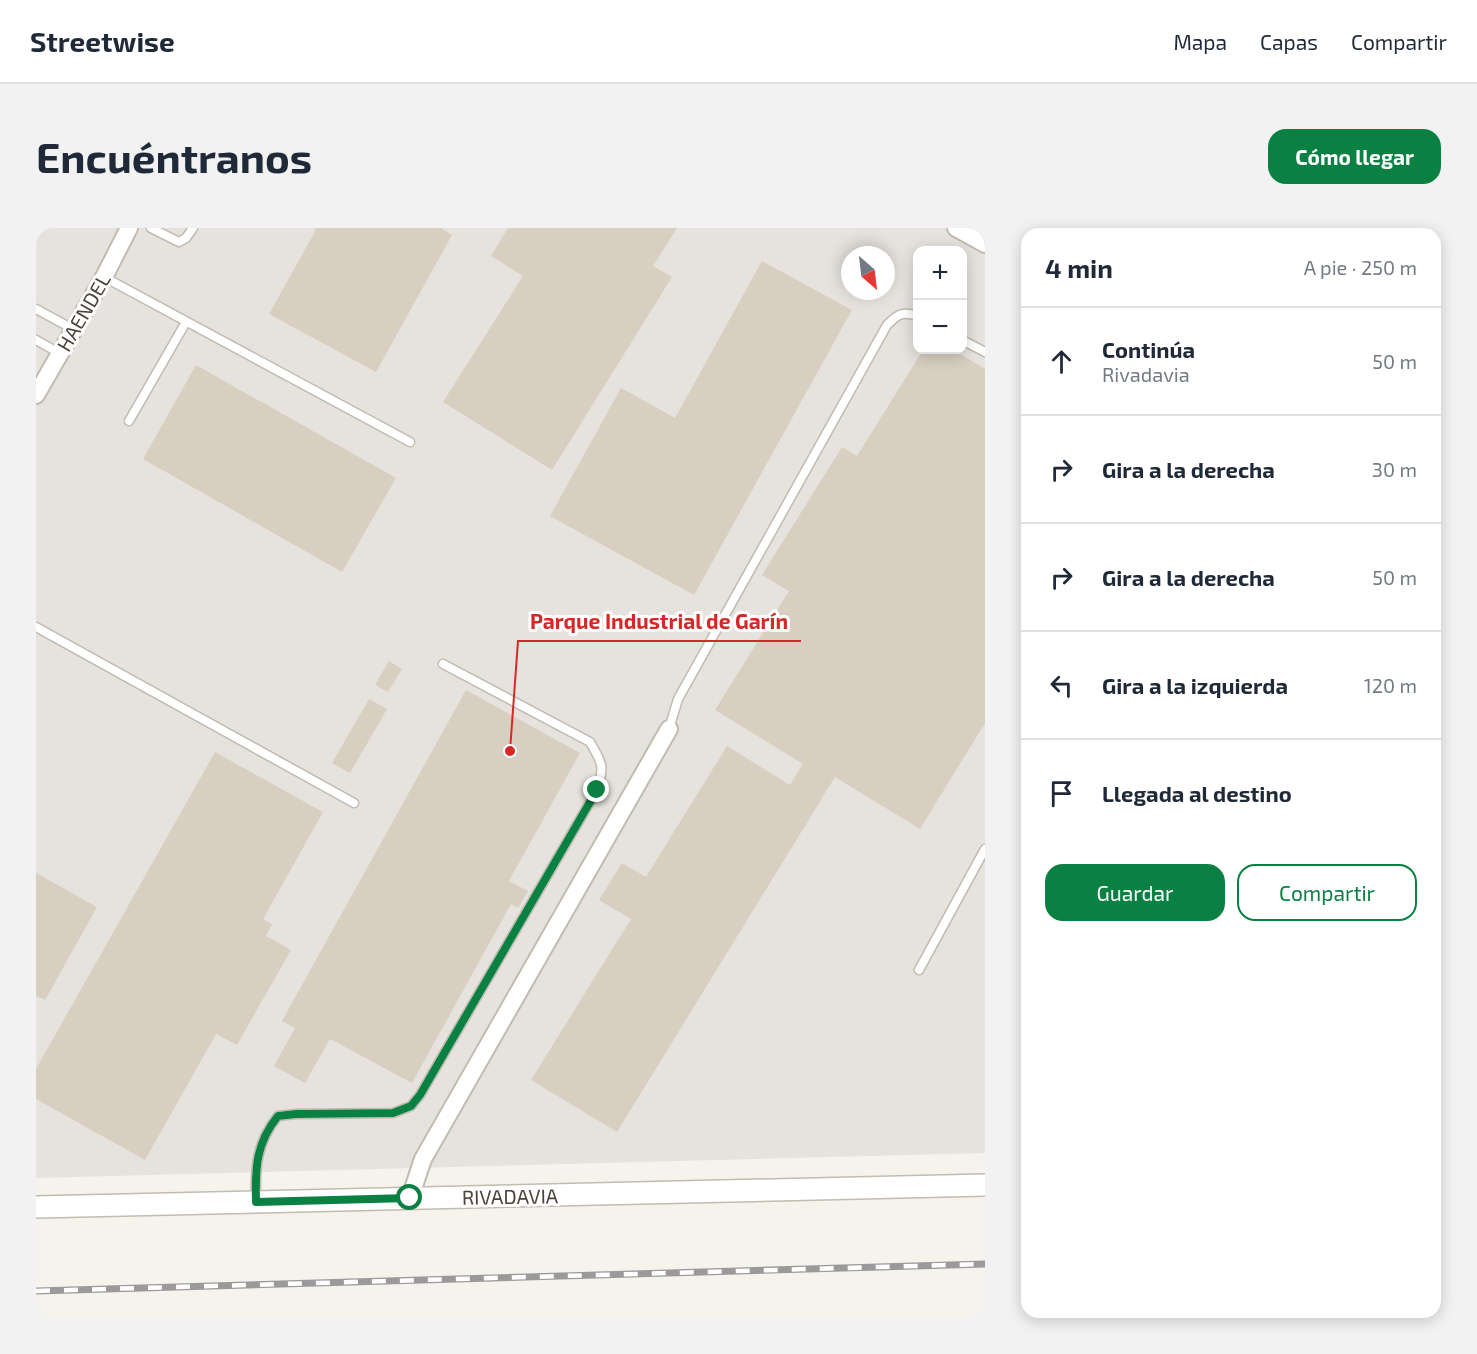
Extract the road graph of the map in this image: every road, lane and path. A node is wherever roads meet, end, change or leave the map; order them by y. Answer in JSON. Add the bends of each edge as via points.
{"nodes":[{"id":1,"x":129,"y":228,"type":"edge"},
{"id":2,"x":151,"y":228,"type":"edge"},
{"id":3,"x":193,"y":228,"type":"edge"},
{"id":4,"x":956,"y":228,"type":"edge"},
{"id":5,"x":985,"y":244,"type":"edge"},
{"id":6,"x":104,"y":277,"type":"junction"},
{"id":7,"x":36,"y":309,"type":"edge"},
{"id":8,"x":913,"y":315,"type":"edge"},
{"id":9,"x":186,"y":322,"type":"junction"},
{"id":10,"x":73,"y":329,"type":"junction"},
{"id":11,"x":36,"y":340,"type":"edge"},
{"id":12,"x":967,"y":342,"type":"edge"},
{"id":13,"x":985,"y":352,"type":"edge"},
{"id":14,"x":59,"y":353,"type":"junction"},
{"id":15,"x":36,"y":395,"type":"edge"},
{"id":16,"x":129,"y":421,"type":"dead end"},
{"id":17,"x":410,"y":442,"type":"dead end"},
{"id":18,"x":36,"y":627,"type":"edge"},
{"id":19,"x":443,"y":664,"type":"dead end"},
{"id":20,"x":669,"y":729,"type":"joint"},
{"id":21,"x":354,"y":803,"type":"dead end"},
{"id":22,"x":985,"y":849,"type":"edge"},
{"id":23,"x":919,"y":970,"type":"dead end"},
{"id":24,"x":985,"y":1185,"type":"edge"},
{"id":25,"x":410,"y":1198,"type":"junction"},
{"id":26,"x":256,"y":1202,"type":"junction"},
{"id":27,"x":36,"y":1207,"type":"edge"}],
"edges":[{"from":1,"to":6,"type":"street","name":"HAENDEL"},
{"from":2,"to":3,"type":"lane","via":[[179,242]]},
{"from":4,"to":5,"type":"street"},
{"from":6,"to":9,"type":"lane"},
{"from":6,"to":10,"type":"street","name":"HAENDEL"},
{"from":7,"to":10,"type":"lane"},
{"from":8,"to":20,"type":"lane","via":[[896,315],[887,325],[678,699]]},
{"from":9,"to":16,"type":"lane"},
{"from":9,"to":17,"type":"lane"},
{"from":10,"to":14,"type":"street","name":"HAENDEL"},
{"from":11,"to":14,"type":"lane"},
{"from":12,"to":13,"type":"lane"},
{"from":14,"to":15,"type":"street","name":"HAENDEL"},
{"from":18,"to":21,"type":"lane"},
{"from":19,"to":26,"type":"lane","via":[[590,742],[603,773],[597,790],[420,1095],[411,1106],[393,1113],[278,1116],[267,1129],[258,1154]]},
{"from":20,"to":25,"type":"street","via":[[423,1159]]},
{"from":22,"to":23,"type":"lane"},
{"from":24,"to":25,"type":"street","name":"RIVADAVIA"},
{"from":25,"to":26,"type":"street","name":"RIVADAVIA"},
{"from":26,"to":27,"type":"street","name":"RIVADAVIA"}]}
